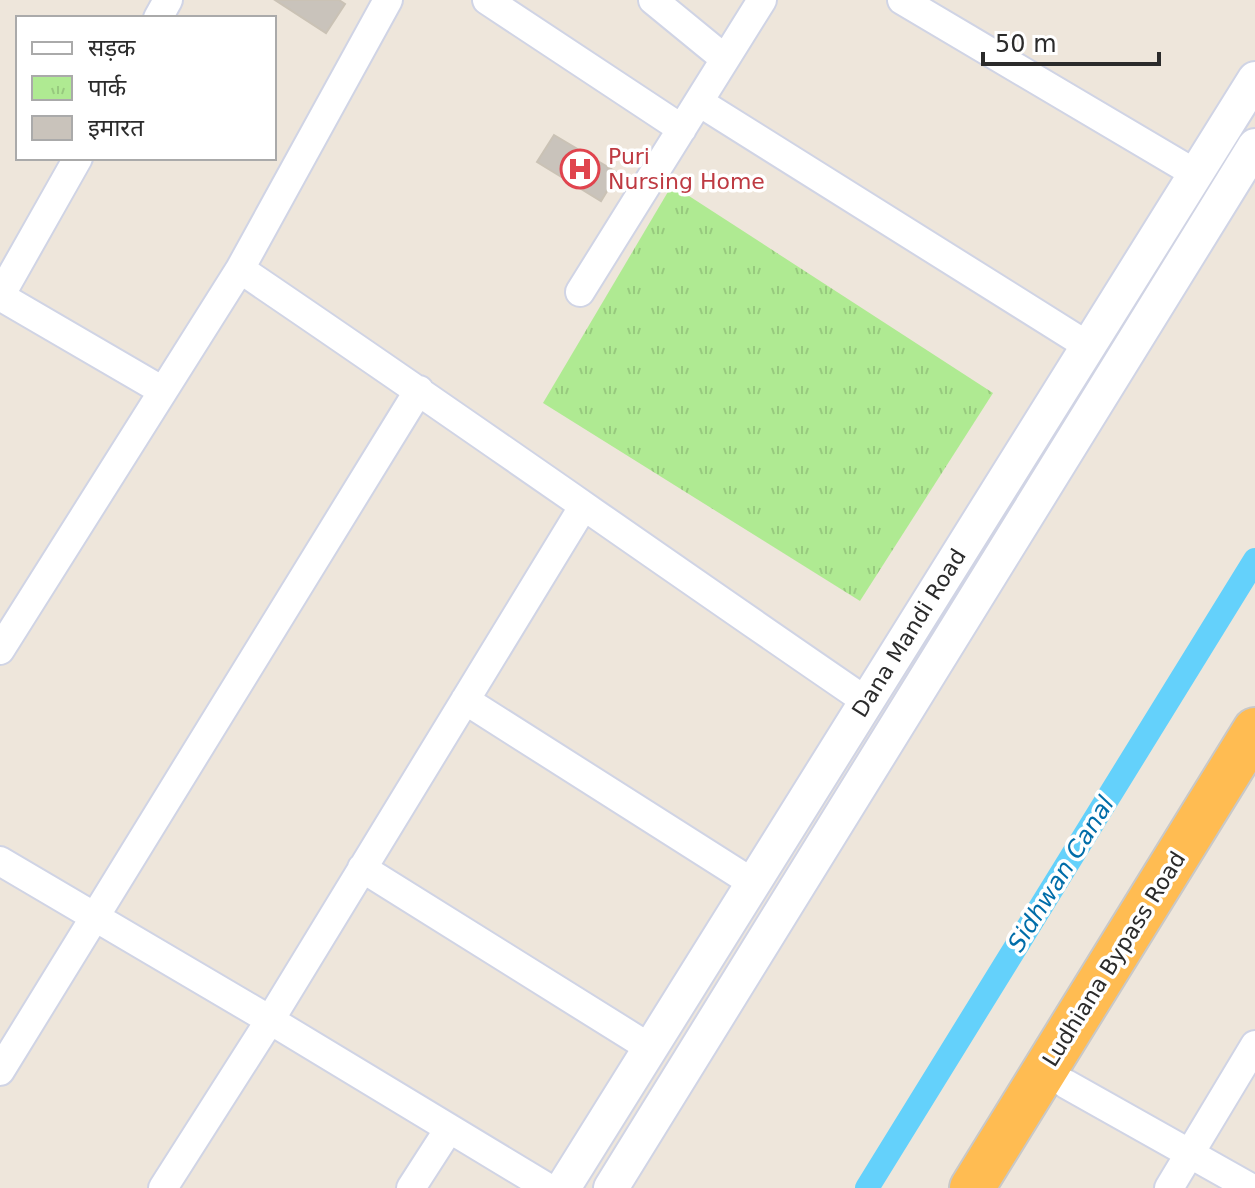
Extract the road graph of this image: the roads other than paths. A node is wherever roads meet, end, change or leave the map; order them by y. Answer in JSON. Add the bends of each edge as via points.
{"nodes":[{"id":1,"x":388,"y":0,"type":"edge"},
{"id":2,"x":487,"y":0,"type":"edge"},
{"id":3,"x":653,"y":0,"type":"edge"},
{"id":4,"x":762,"y":0,"type":"edge"},
{"id":5,"x":902,"y":0,"type":"edge"},
{"id":6,"x":725,"y":59,"type":"junction"},
{"id":7,"x":1255,"y":79,"type":"edge"},
{"id":8,"x":699,"y":102,"type":"junction"},
{"id":9,"x":682,"y":129,"type":"junction"},
{"id":10,"x":1255,"y":146,"type":"edge"},
{"id":11,"x":77,"y":160,"type":"edge"},
{"id":12,"x":1196,"y":174,"type":"junction"},
{"id":13,"x":240,"y":269,"type":"junction"},
{"id":14,"x":580,"y":292,"type":"dead end"},
{"id":15,"x":0,"y":296,"type":"edge"},
{"id":16,"x":1088,"y":346,"type":"junction"},
{"id":17,"x":419,"y":390,"type":"junction"},
{"id":18,"x":163,"y":391,"type":"junction"},
{"id":19,"x":583,"y":507,"type":"junction"},
{"id":20,"x":0,"y":650,"type":"edge"},
{"id":21,"x":465,"y":700,"type":"junction"},
{"id":22,"x":866,"y":701,"type":"junction"},
{"id":23,"x":1255,"y":730,"type":"edge"},
{"id":24,"x":1255,"y":776,"type":"edge"},
{"id":25,"x":0,"y":861,"type":"edge"},
{"id":26,"x":362,"y":868,"type":"junction"},
{"id":27,"x":753,"y":883,"type":"junction"},
{"id":28,"x":95,"y":916,"type":"junction"},
{"id":29,"x":270,"y":1020,"type":"junction"},
{"id":30,"x":1255,"y":1045,"type":"edge"},
{"id":31,"x":650,"y":1048,"type":"junction"},
{"id":32,"x":0,"y":1071,"type":"edge"},
{"id":33,"x":1066,"y":1084,"type":"junction"},
{"id":34,"x":449,"y":1129,"type":"junction"},
{"id":35,"x":1190,"y":1152,"type":"junction"},
{"id":36,"x":163,"y":1188,"type":"edge"},
{"id":37,"x":411,"y":1188,"type":"edge"},
{"id":38,"x":548,"y":1188,"type":"edge"},
{"id":39,"x":563,"y":1188,"type":"edge"},
{"id":40,"x":611,"y":1188,"type":"edge"},
{"id":41,"x":972,"y":1188,"type":"edge"},
{"id":42,"x":1000,"y":1188,"type":"edge"},
{"id":43,"x":1169,"y":1188,"type":"edge"},
{"id":44,"x":1251,"y":1188,"type":"edge"}],
"edges":[{"from":1,"to":13,"type":"street"},
{"from":2,"to":9,"type":"street"},
{"from":3,"to":6,"type":"street"},
{"from":4,"to":6,"type":"street"},
{"from":5,"to":12,"type":"street"},
{"from":6,"to":8,"type":"street"},
{"from":7,"to":12,"type":"street","name":"Dana Mandi Road"},
{"from":8,"to":9,"type":"street"},
{"from":8,"to":16,"type":"street"},
{"from":9,"to":14,"type":"street"},
{"from":10,"to":40,"type":"street"},
{"from":11,"to":15,"type":"street"},
{"from":12,"to":16,"type":"street","name":"Dana Mandi Road"},
{"from":13,"to":17,"type":"street"},
{"from":13,"to":18,"type":"street"},
{"from":15,"to":18,"type":"street"},
{"from":16,"to":22,"type":"street","name":"Dana Mandi Road"},
{"from":17,"to":19,"type":"street"},
{"from":17,"to":28,"type":"street"},
{"from":18,"to":20,"type":"street"},
{"from":19,"to":21,"type":"street"},
{"from":19,"to":22,"type":"street"},
{"from":21,"to":26,"type":"street"},
{"from":21,"to":27,"type":"street"},
{"from":22,"to":27,"type":"street","name":"Dana Mandi Road"},
{"from":23,"to":41,"type":"highway","name":"Ludhiana Bypass Road"},
{"from":24,"to":33,"type":"highway","name":"Ludhiana Bypass Road"},
{"from":25,"to":28,"type":"street"},
{"from":26,"to":29,"type":"street"},
{"from":26,"to":31,"type":"street"},
{"from":27,"to":31,"type":"street","name":"Dana Mandi Road"},
{"from":28,"to":29,"type":"street"},
{"from":28,"to":32,"type":"street"},
{"from":29,"to":34,"type":"street"},
{"from":29,"to":36,"type":"street"},
{"from":30,"to":35,"type":"street"},
{"from":31,"to":39,"type":"street","name":"Dana Mandi Road"},
{"from":33,"to":35,"type":"street"},
{"from":33,"to":42,"type":"highway","name":"Ludhiana Bypass Road"},
{"from":34,"to":37,"type":"street"},
{"from":34,"to":38,"type":"street"},
{"from":35,"to":43,"type":"street"},
{"from":35,"to":44,"type":"street"}]}
